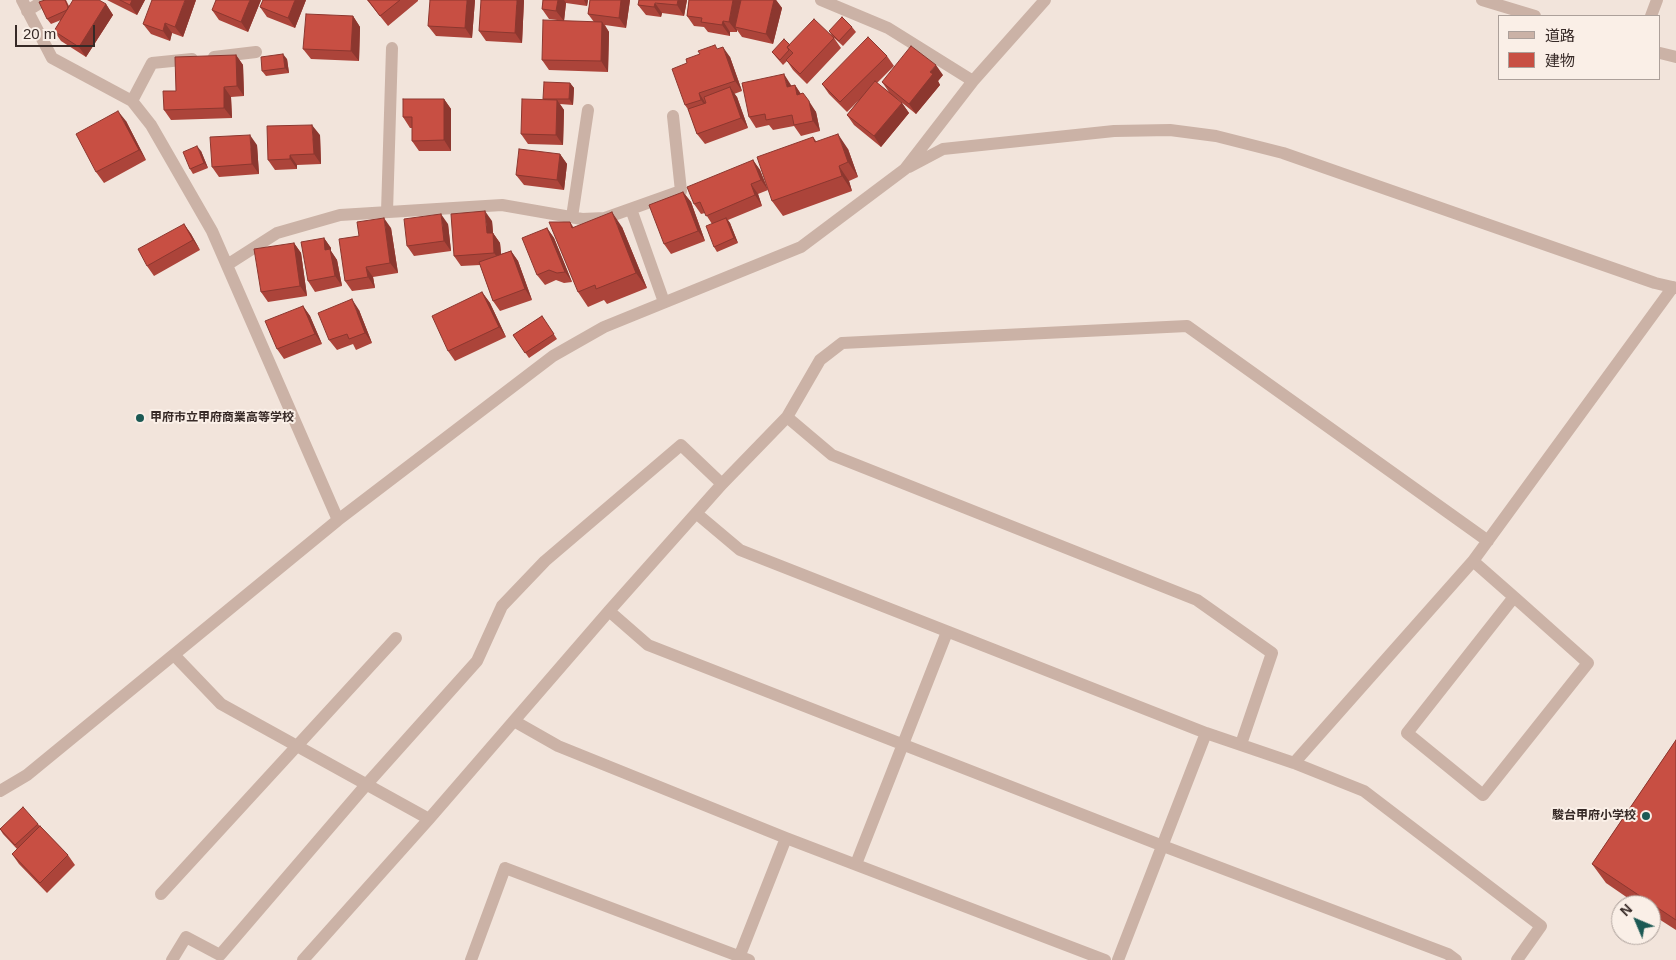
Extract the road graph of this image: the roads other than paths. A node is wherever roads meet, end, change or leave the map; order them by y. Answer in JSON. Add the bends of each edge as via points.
{"nodes":[{"id":1,"x":45,"y":0,"type":"edge"},
{"id":2,"x":820,"y":0,"type":"edge"},
{"id":3,"x":1045,"y":0,"type":"edge"},
{"id":4,"x":1482,"y":0,"type":"edge"},
{"id":5,"x":1656,"y":0,"type":"edge"},
{"id":6,"x":25,"y":6,"type":"edge"},
{"id":7,"x":1532,"y":15,"type":"edge"},
{"id":8,"x":1651,"y":15,"type":"edge"},
{"id":9,"x":392,"y":48,"type":"dead end"},
{"id":10,"x":256,"y":52,"type":"dead end"},
{"id":11,"x":1661,"y":53,"type":"edge"},
{"id":12,"x":1676,"y":57,"type":"edge"},
{"id":13,"x":974,"y":81,"type":"junction"},
{"id":14,"x":132,"y":101,"type":"junction"},
{"id":15,"x":588,"y":110,"type":"dead end"},
{"id":16,"x":673,"y":116,"type":"dead end"},
{"id":17,"x":905,"y":169,"type":"junction"},
{"id":18,"x":632,"y":208,"type":"junction"},
{"id":19,"x":388,"y":212,"type":"junction"},
{"id":20,"x":572,"y":217,"type":"junction"},
{"id":21,"x":227,"y":265,"type":"junction"},
{"id":22,"x":1675,"y":288,"type":"edge"},
{"id":23,"x":664,"y":302,"type":"junction"},
{"id":24,"x":787,"y":416,"type":"junction"},
{"id":25,"x":722,"y":484,"type":"junction"},
{"id":26,"x":696,"y":513,"type":"junction"},
{"id":27,"x":338,"y":520,"type":"junction"},
{"id":28,"x":1488,"y":541,"type":"junction"},
{"id":29,"x":1473,"y":561,"type":"junction"},
{"id":30,"x":1514,"y":597,"type":"junction"},
{"id":31,"x":609,"y":611,"type":"junction"},
{"id":32,"x":947,"y":632,"type":"junction"},
{"id":33,"x":396,"y":638,"type":"dead end"},
{"id":34,"x":175,"y":656,"type":"junction"},
{"id":35,"x":514,"y":720,"type":"junction"},
{"id":36,"x":1206,"y":733,"type":"junction"},
{"id":37,"x":902,"y":743,"type":"junction"},
{"id":38,"x":1241,"y":744,"type":"junction"},
{"id":39,"x":298,"y":747,"type":"junction"},
{"id":40,"x":1294,"y":763,"type":"junction"},
{"id":41,"x":366,"y":785,"type":"junction"},
{"id":42,"x":0,"y":791,"type":"edge"},
{"id":43,"x":429,"y":819,"type":"junction"},
{"id":44,"x":786,"y":838,"type":"junction"},
{"id":45,"x":1163,"y":846,"type":"junction"},
{"id":46,"x":856,"y":864,"type":"junction"},
{"id":47,"x":161,"y":894,"type":"dead end"},
{"id":48,"x":224,"y":958,"type":"edge"},
{"id":49,"x":742,"y":959,"type":"edge"},
{"id":50,"x":172,"y":960,"type":"edge"},
{"id":51,"x":303,"y":960,"type":"edge"},
{"id":52,"x":471,"y":960,"type":"edge"},
{"id":53,"x":1105,"y":960,"type":"edge"},
{"id":54,"x":1118,"y":960,"type":"edge"},
{"id":55,"x":1456,"y":960,"type":"edge"},
{"id":56,"x":1517,"y":960,"type":"edge"}],
"edges":[{"from":1,"to":6,"type":"street"},
{"from":2,"to":13,"type":"street","via":[[888,28]]},
{"from":3,"to":13,"type":"street"},
{"from":4,"to":7,"type":"street"},
{"from":5,"to":8,"type":"street"},
{"from":6,"to":14,"type":"street","via":[[52,58]]},
{"from":9,"to":19,"type":"street"},
{"from":10,"to":14,"type":"street","via":[[152,63]]},
{"from":11,"to":12,"type":"street"},
{"from":13,"to":17,"type":"street"},
{"from":14,"to":21,"type":"street","via":[[151,125],[212,231]]},
{"from":15,"to":20,"type":"street"},
{"from":16,"to":18,"type":"street","via":[[681,191]]},
{"from":17,"to":22,"type":"street","via":[[943,149],[1114,131],[1170,130],[1216,136],[1283,153]]},
{"from":17,"to":23,"type":"street","via":[[801,247]]},
{"from":18,"to":20,"type":"street","via":[[605,218]]},
{"from":18,"to":23,"type":"street"},
{"from":19,"to":20,"type":"street","via":[[502,205]]},
{"from":19,"to":21,"type":"street","via":[[340,215],[277,233]]},
{"from":21,"to":27,"type":"street"},
{"from":22,"to":28,"type":"street"},
{"from":23,"to":27,"type":"street","via":[[604,327],[553,356]]},
{"from":24,"to":25,"type":"street"},
{"from":24,"to":28,"type":"street","via":[[820,360],[842,343],[1187,326]]},
{"from":24,"to":38,"type":"street","via":[[832,455],[1198,600],[1272,653]]},
{"from":25,"to":26,"type":"street"},
{"from":25,"to":41,"type":"street","via":[[681,446],[544,561],[502,606],[477,661]]},
{"from":26,"to":31,"type":"street"},
{"from":26,"to":32,"type":"street","via":[[740,550]]},
{"from":27,"to":34,"type":"street"},
{"from":28,"to":29,"type":"street"},
{"from":29,"to":30,"type":"street"},
{"from":29,"to":40,"type":"street"},
{"from":30,"to":30,"type":"street","via":[[1407,733],[1482,795],[1588,663]]},
{"from":31,"to":35,"type":"street"},
{"from":31,"to":37,"type":"street","via":[[648,645]]},
{"from":32,"to":36,"type":"street"},
{"from":32,"to":37,"type":"street"},
{"from":33,"to":39,"type":"street"},
{"from":34,"to":39,"type":"street","via":[[220,704]]},
{"from":34,"to":42,"type":"street","via":[[27,775]]},
{"from":35,"to":43,"type":"street"},
{"from":35,"to":44,"type":"street","via":[[558,746]]},
{"from":36,"to":38,"type":"street"},
{"from":36,"to":45,"type":"street"},
{"from":37,"to":45,"type":"street"},
{"from":37,"to":46,"type":"street"},
{"from":38,"to":40,"type":"street"},
{"from":39,"to":41,"type":"street"},
{"from":39,"to":47,"type":"street"},
{"from":40,"to":56,"type":"street","via":[[1364,791],[1541,926]]},
{"from":41,"to":43,"type":"street"},
{"from":41,"to":48,"type":"street"},
{"from":43,"to":51,"type":"street"},
{"from":44,"to":46,"type":"street"},
{"from":44,"to":49,"type":"street"},
{"from":45,"to":54,"type":"street"},
{"from":45,"to":55,"type":"street","via":[[1448,954]]},
{"from":46,"to":53,"type":"street"},
{"from":48,"to":50,"type":"street","via":[[186,938]]},
{"from":49,"to":52,"type":"street","via":[[505,868]]}]}
